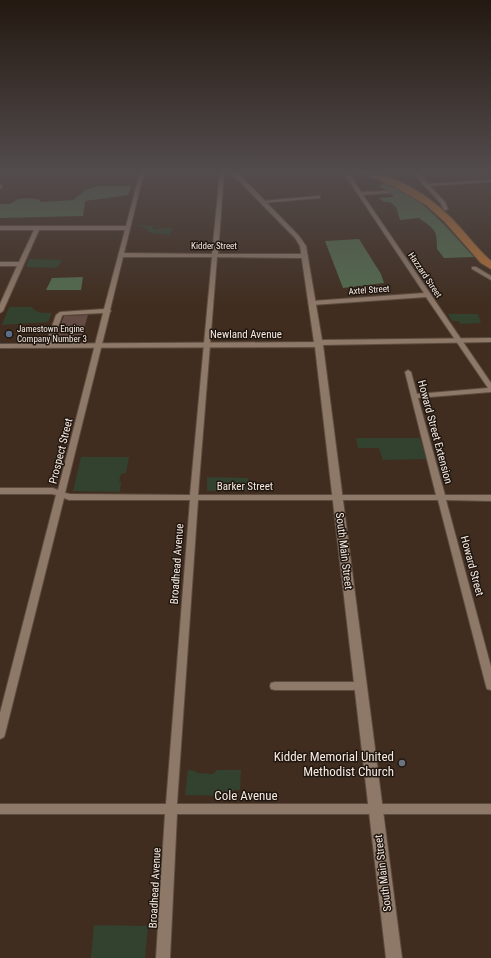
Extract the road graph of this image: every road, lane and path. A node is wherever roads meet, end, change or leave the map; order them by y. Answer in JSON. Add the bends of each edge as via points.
{"nodes":[{"id":1,"x":131,"y":217,"type":"edge"},
{"id":2,"x":218,"y":217,"type":"edge"},
{"id":3,"x":277,"y":217,"type":"edge"},
{"id":4,"x":375,"y":217,"type":"edge"},
{"id":5,"x":445,"y":217,"type":"edge"},
{"id":6,"x":453,"y":217,"type":"edge"},
{"id":7,"x":0,"y":228,"type":"edge"},
{"id":8,"x":36,"y":228,"type":"junction"},
{"id":9,"x":128,"y":228,"type":"junction"},
{"id":10,"x":122,"y":255,"type":"junction"},
{"id":11,"x":214,"y":255,"type":"junction"},
{"id":12,"x":305,"y":256,"type":"junction"},
{"id":13,"x":491,"y":256,"type":"edge"},
{"id":14,"x":0,"y":264,"type":"edge"},
{"id":15,"x":21,"y":264,"type":"junction"},
{"id":16,"x":491,"y":266,"type":"edge"},
{"id":17,"x":474,"y":268,"type":"dead end"},
{"id":18,"x":491,"y":278,"type":"edge"},
{"id":19,"x":428,"y":295,"type":"junction"},
{"id":20,"x":312,"y":303,"type":"junction"},
{"id":21,"x":0,"y":311,"type":"edge"},
{"id":22,"x":108,"y":311,"type":"junction"},
{"id":23,"x":458,"y":340,"type":"junction"},
{"id":24,"x":491,"y":340,"type":"edge"},
{"id":25,"x":318,"y":344,"type":"junction"},
{"id":26,"x":207,"y":345,"type":"junction"},
{"id":27,"x":0,"y":346,"type":"edge"},
{"id":28,"x":48,"y":346,"type":"junction"},
{"id":29,"x":99,"y":346,"type":"junction"},
{"id":30,"x":408,"y":372,"type":"dead end"},
{"id":31,"x":491,"y":389,"type":"edge"},
{"id":32,"x":414,"y":396,"type":"junction"},
{"id":33,"x":0,"y":491,"type":"edge"},
{"id":34,"x":62,"y":494,"type":"junction"},
{"id":35,"x":194,"y":497,"type":"junction"},
{"id":36,"x":337,"y":497,"type":"junction"},
{"id":37,"x":442,"y":498,"type":"junction"},
{"id":38,"x":491,"y":498,"type":"edge"},
{"id":39,"x":275,"y":686,"type":"dead end"},
{"id":40,"x":360,"y":686,"type":"junction"},
{"id":41,"x":491,"y":686,"type":"edge"},
{"id":42,"x":0,"y":734,"type":"edge"},
{"id":43,"x":0,"y":809,"type":"edge"},
{"id":44,"x":172,"y":809,"type":"junction"},
{"id":45,"x":491,"y":809,"type":"edge"},
{"id":46,"x":376,"y":810,"type":"junction"},
{"id":47,"x":163,"y":958,"type":"edge"},
{"id":48,"x":394,"y":958,"type":"edge"}],
"edges":[{"from":1,"to":9,"type":"street","name":"Prospect Street"},
{"from":2,"to":11,"type":"street","name":"Broadhead Avenue"},
{"from":3,"to":12,"type":"street","name":"South Main Street","via":[[300,240]]},
{"from":4,"to":19,"type":"street","name":"Hazzard Street"},
{"from":5,"to":16,"type":"highway"},
{"from":6,"to":13,"type":"highway"},
{"from":7,"to":8,"type":"street"},
{"from":8,"to":9,"type":"street"},
{"from":8,"to":15,"type":"street"},
{"from":9,"to":10,"type":"street","name":"Prospect Street"},
{"from":10,"to":11,"type":"street","name":"Kidder Street"},
{"from":10,"to":22,"type":"street","name":"Prospect Street"},
{"from":11,"to":12,"type":"street","name":"Kidder Street"},
{"from":11,"to":26,"type":"street","name":"Broadhead Avenue"},
{"from":12,"to":20,"type":"street","name":"South Main Street"},
{"from":14,"to":15,"type":"street"},
{"from":15,"to":21,"type":"street"},
{"from":17,"to":18,"type":"street"},
{"from":19,"to":20,"type":"street","name":"Axtel Street"},
{"from":19,"to":23,"type":"street","name":"Hazzard Street"},
{"from":20,"to":25,"type":"street","name":"South Main Street"},
{"from":22,"to":28,"type":"street","via":[[62,313]]},
{"from":22,"to":29,"type":"street","name":"Prospect Street"},
{"from":23,"to":24,"type":"street","name":"Newland Avenue"},
{"from":23,"to":25,"type":"street","name":"Newland Avenue"},
{"from":23,"to":31,"type":"street","name":"Hazzard Street"},
{"from":25,"to":26,"type":"street","name":"Newland Avenue"},
{"from":25,"to":36,"type":"street","name":"South Main Street"},
{"from":26,"to":29,"type":"street","name":"Newland Avenue"},
{"from":26,"to":35,"type":"street","name":"Broadhead Avenue"},
{"from":27,"to":28,"type":"street","name":"Newland Avenue"},
{"from":28,"to":29,"type":"street","name":"Newland Avenue"},
{"from":29,"to":34,"type":"street","name":"Prospect Street"},
{"from":30,"to":32,"type":"street","name":"Howard Street Extension"},
{"from":31,"to":32,"type":"street"},
{"from":32,"to":37,"type":"street","name":"Howard Street Extension"},
{"from":33,"to":34,"type":"street","name":"Barker Street","via":[[53,491]]},
{"from":34,"to":35,"type":"street","name":"Barker Street","via":[[70,497]]},
{"from":34,"to":42,"type":"street","name":"Prospect Street"},
{"from":35,"to":36,"type":"street","name":"Barker Street"},
{"from":35,"to":44,"type":"street","name":"Broadhead Avenue"},
{"from":36,"to":37,"type":"street","name":"Barker Street"},
{"from":36,"to":40,"type":"street","name":"South Main Street"},
{"from":37,"to":38,"type":"street","name":"Barker Street"},
{"from":37,"to":41,"type":"street","name":"Howard Street"},
{"from":39,"to":40,"type":"street"},
{"from":40,"to":46,"type":"street","name":"South Main Street"},
{"from":43,"to":44,"type":"street","name":"Cole Avenue"},
{"from":44,"to":46,"type":"street","name":"Cole Avenue"},
{"from":44,"to":47,"type":"street","name":"Broadhead Avenue"},
{"from":45,"to":46,"type":"street","name":"Cole Avenue"},
{"from":46,"to":48,"type":"street","name":"South Main Street"}]}
